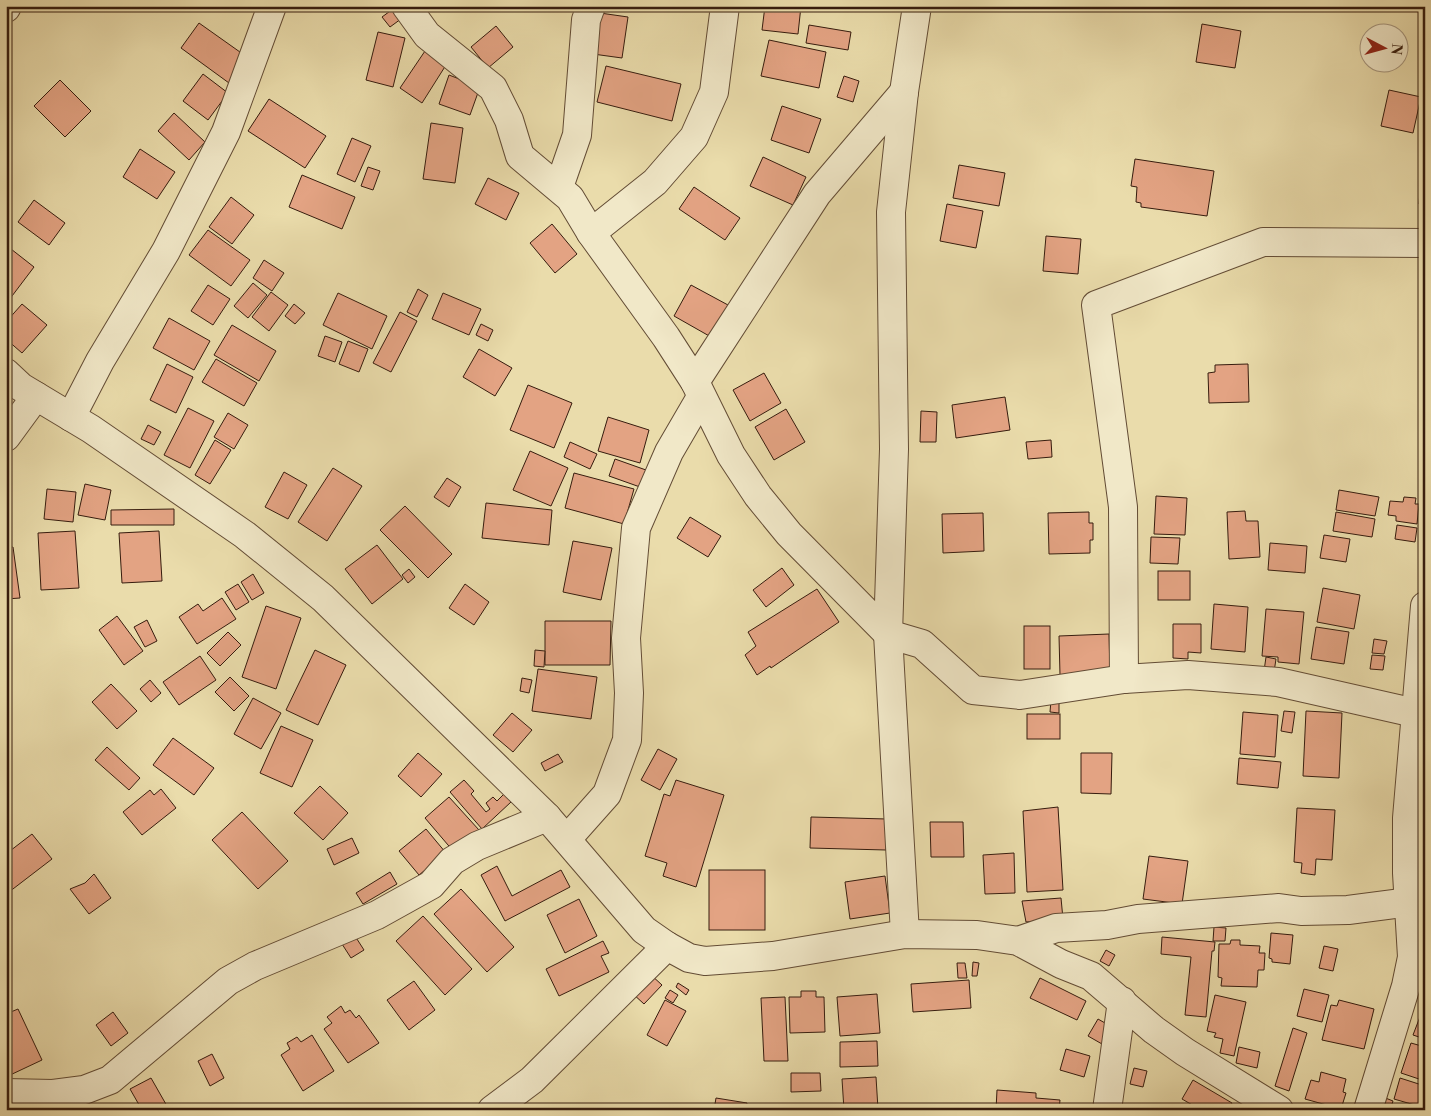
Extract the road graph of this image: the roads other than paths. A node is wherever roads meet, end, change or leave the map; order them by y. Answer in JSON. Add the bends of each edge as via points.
{"nodes":[{"id":1,"x":272,"y":6,"type":"edge"},
{"id":2,"x":406,"y":6,"type":"edge"},
{"id":3,"x":591,"y":6,"type":"edge"},
{"id":4,"x":725,"y":6,"type":"edge"},
{"id":5,"x":917,"y":6,"type":"edge"},
{"id":6,"x":904,"y":92,"type":"junction"},
{"id":7,"x":559,"y":187,"type":"junction"},
{"id":8,"x":591,"y":234,"type":"junction"},
{"id":9,"x":1425,"y":242,"type":"edge"},
{"id":10,"x":6,"y":373,"type":"edge"},
{"id":11,"x":698,"y":389,"type":"junction"},
{"id":12,"x":36,"y":396,"type":"junction"},
{"id":13,"x":71,"y":417,"type":"junction"},
{"id":14,"x":6,"y":437,"type":"edge"},
{"id":15,"x":1425,"y":606,"type":"edge"},
{"id":16,"x":888,"y":634,"type":"junction"},
{"id":17,"x":1422,"y":677,"type":"edge"},
{"id":18,"x":1124,"y":679,"type":"junction"},
{"id":19,"x":1414,"y":713,"type":"junction"},
{"id":20,"x":547,"y":817,"type":"junction"},
{"id":21,"x":567,"y":839,"type":"junction"},
{"id":22,"x":1417,"y":901,"type":"edge"},
{"id":23,"x":905,"y":934,"type":"junction"},
{"id":24,"x":1018,"y":940,"type":"junction"},
{"id":25,"x":667,"y":946,"type":"junction"},
{"id":26,"x":1122,"y":1001,"type":"junction"},
{"id":27,"x":6,"y":1093,"type":"edge"},
{"id":28,"x":492,"y":1110,"type":"edge"},
{"id":29,"x":1107,"y":1110,"type":"edge"},
{"id":30,"x":1279,"y":1110,"type":"edge"},
{"id":31,"x":1368,"y":1110,"type":"edge"}],
"edges":[{"from":1,"to":13,"type":"street","via":[[226,132],[166,251],[100,361]]},
{"from":2,"to":7,"type":"street","via":[[427,35],[493,88],[509,120],[520,156]]},
{"from":3,"to":7,"type":"street","via":[[586,20],[577,135]]},
{"from":4,"to":8,"type":"street","via":[[714,92],[694,137],[655,182]]},
{"from":5,"to":6,"type":"street"},
{"from":6,"to":11,"type":"street","via":[[817,194]]},
{"from":6,"to":16,"type":"street","via":[[891,212],[894,449]]},
{"from":7,"to":8,"type":"street","via":[[570,198]]},
{"from":8,"to":11,"type":"street","via":[[666,336]]},
{"from":9,"to":18,"type":"street","via":[[1263,242],[1096,305],[1123,506]]},
{"from":10,"to":12,"type":"street"},
{"from":11,"to":16,"type":"street","via":[[731,456],[758,496],[789,534]]},
{"from":11,"to":21,"type":"street","via":[[636,528],[626,638],[627,740],[606,794]]},
{"from":12,"to":13,"type":"street"},
{"from":12,"to":14,"type":"street"},
{"from":13,"to":20,"type":"street","via":[[245,535],[323,598]]},
{"from":15,"to":17,"type":"street"},
{"from":16,"to":18,"type":"street","via":[[922,644],[973,690],[1020,695]]},
{"from":16,"to":23,"type":"street"},
{"from":17,"to":19,"type":"street"},
{"from":18,"to":19,"type":"street","via":[[1188,675],[1278,682]]},
{"from":19,"to":22,"type":"street","via":[[1407,873]]},
{"from":20,"to":21,"type":"street"},
{"from":20,"to":27,"type":"street","via":[[477,846],[452,861],[431,885],[377,915],[255,966],[228,981],[110,1080],[84,1090],[54,1094]]},
{"from":21,"to":25,"type":"street","via":[[644,930]]},
{"from":22,"to":24,"type":"street","via":[[1348,910],[1278,908],[1138,919],[1107,925],[1056,928]]},
{"from":22,"to":31,"type":"street","via":[[1406,986]]},
{"from":23,"to":24,"type":"street"},
{"from":23,"to":25,"type":"street","via":[[773,956],[705,961],[689,958]]},
{"from":24,"to":26,"type":"street","via":[[1061,964],[1091,976]]},
{"from":25,"to":28,"type":"street","via":[[532,1080]]},
{"from":26,"to":29,"type":"street"},
{"from":26,"to":30,"type":"street","via":[[1184,1052]]}]}
